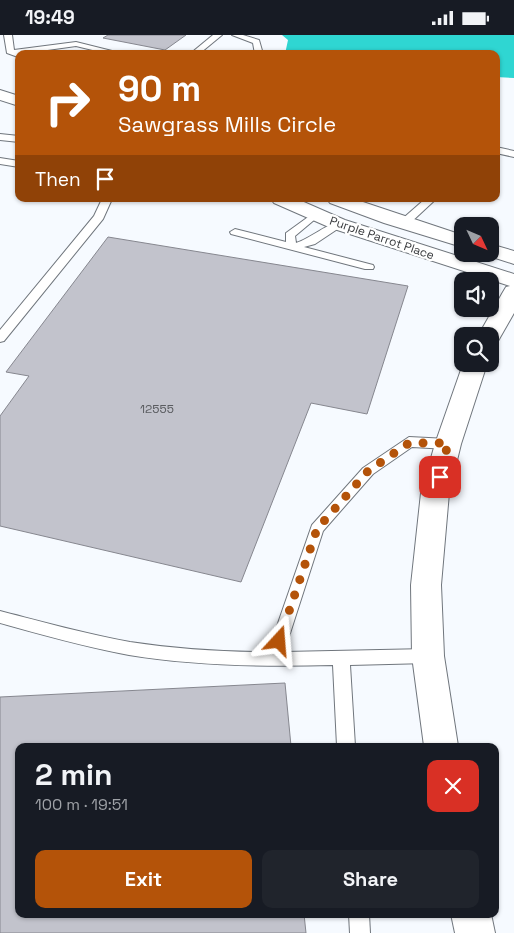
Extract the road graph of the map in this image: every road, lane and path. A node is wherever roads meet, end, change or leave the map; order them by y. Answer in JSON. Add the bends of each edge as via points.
{"nodes":[{"id":1,"x":10,"y":35,"type":"edge"},
{"id":2,"x":218,"y":35,"type":"edge"},
{"id":3,"x":236,"y":35,"type":"edge"},
{"id":4,"x":39,"y":50,"type":"edge"},
{"id":5,"x":102,"y":50,"type":"edge"},
{"id":6,"x":199,"y":50,"type":"edge"},
{"id":7,"x":258,"y":50,"type":"edge"},
{"id":8,"x":15,"y":54,"type":"edge"},
{"id":9,"x":0,"y":95,"type":"edge"},
{"id":10,"x":15,"y":100,"type":"edge"},
{"id":11,"x":0,"y":137,"type":"edge"},
{"id":12,"x":15,"y":139,"type":"edge"},
{"id":13,"x":500,"y":151,"type":"edge"},
{"id":14,"x":514,"y":154,"type":"edge"},
{"id":15,"x":0,"y":161,"type":"edge"},
{"id":16,"x":15,"y":163,"type":"edge"},
{"id":17,"x":106,"y":202,"type":"edge"},
{"id":18,"x":287,"y":202,"type":"edge"},
{"id":19,"x":345,"y":202,"type":"edge"},
{"id":20,"x":428,"y":202,"type":"edge"},
{"id":21,"x":315,"y":215,"type":"junction"},
{"id":22,"x":404,"y":223,"type":"junction"},
{"id":23,"x":338,"y":224,"type":"junction"},
{"id":24,"x":235,"y":232,"type":"dead end"},
{"id":25,"x":454,"y":239,"type":"edge"},
{"id":26,"x":292,"y":247,"type":"junction"},
{"id":27,"x":499,"y":253,"type":"edge"},
{"id":28,"x":514,"y":258,"type":"edge"},
{"id":29,"x":369,"y":267,"type":"dead end"},
{"id":30,"x":514,"y":281,"type":"edge"},
{"id":31,"x":514,"y":292,"type":"edge"},
{"id":32,"x":495,"y":327,"type":"edge"},
{"id":33,"x":0,"y":338,"type":"edge"},
{"id":34,"x":471,"y":372,"type":"edge"},
{"id":35,"x":448,"y":443,"type":"junction"},
{"id":36,"x":0,"y":617,"type":"edge"},
{"id":37,"x":428,"y":656,"type":"junction"},
{"id":38,"x":341,"y":658,"type":"junction"},
{"id":39,"x":273,"y":660,"type":"junction"},
{"id":40,"x":346,"y":743,"type":"edge"},
{"id":41,"x":441,"y":743,"type":"edge"},
{"id":42,"x":358,"y":918,"type":"edge"},
{"id":43,"x":472,"y":918,"type":"edge"},
{"id":44,"x":360,"y":933,"type":"edge"},
{"id":45,"x":475,"y":933,"type":"edge"}],
"edges":[{"from":1,"to":8,"type":"lane"},
{"from":2,"to":6,"type":"lane"},
{"from":3,"to":7,"type":"lane","via":[[256,42]]},
{"from":4,"to":5,"type":"lane","via":[[76,44]]},
{"from":9,"to":10,"type":"street"},
{"from":11,"to":12,"type":"lane"},
{"from":13,"to":14,"type":"lane"},
{"from":15,"to":16,"type":"lane"},
{"from":17,"to":33,"type":"lane","via":[[99,217]]},
{"from":18,"to":21,"type":"street","name":"Purple Parrot Place"},
{"from":19,"to":22,"type":"street","name":"Purple Parrot Place"},
{"from":20,"to":22,"type":"lane"},
{"from":21,"to":23,"type":"street","name":"Purple Parrot Place"},
{"from":21,"to":26,"type":"lane","via":[[290,235]]},
{"from":22,"to":25,"type":"street","name":"Purple Parrot Place"},
{"from":23,"to":26,"type":"lane","via":[[311,242]]},
{"from":23,"to":30,"type":"street","name":"Purple Parrot Place"},
{"from":24,"to":26,"type":"lane"},
{"from":26,"to":29,"type":"lane"},
{"from":27,"to":28,"type":"street"},
{"from":31,"to":32,"type":"street"},
{"from":34,"to":35,"type":"street"},
{"from":35,"to":37,"type":"street","via":[[436,493],[426,585]]},
{"from":35,"to":39,"type":"lane","via":[[409,443],[368,471],[317,529]]},
{"from":36,"to":39,"type":"lane","via":[[86,640],[149,651]]},
{"from":37,"to":38,"type":"lane"},
{"from":37,"to":41,"type":"street"},
{"from":38,"to":39,"type":"lane"},
{"from":38,"to":40,"type":"lane"},
{"from":42,"to":44,"type":"lane"},
{"from":43,"to":45,"type":"street"}]}
